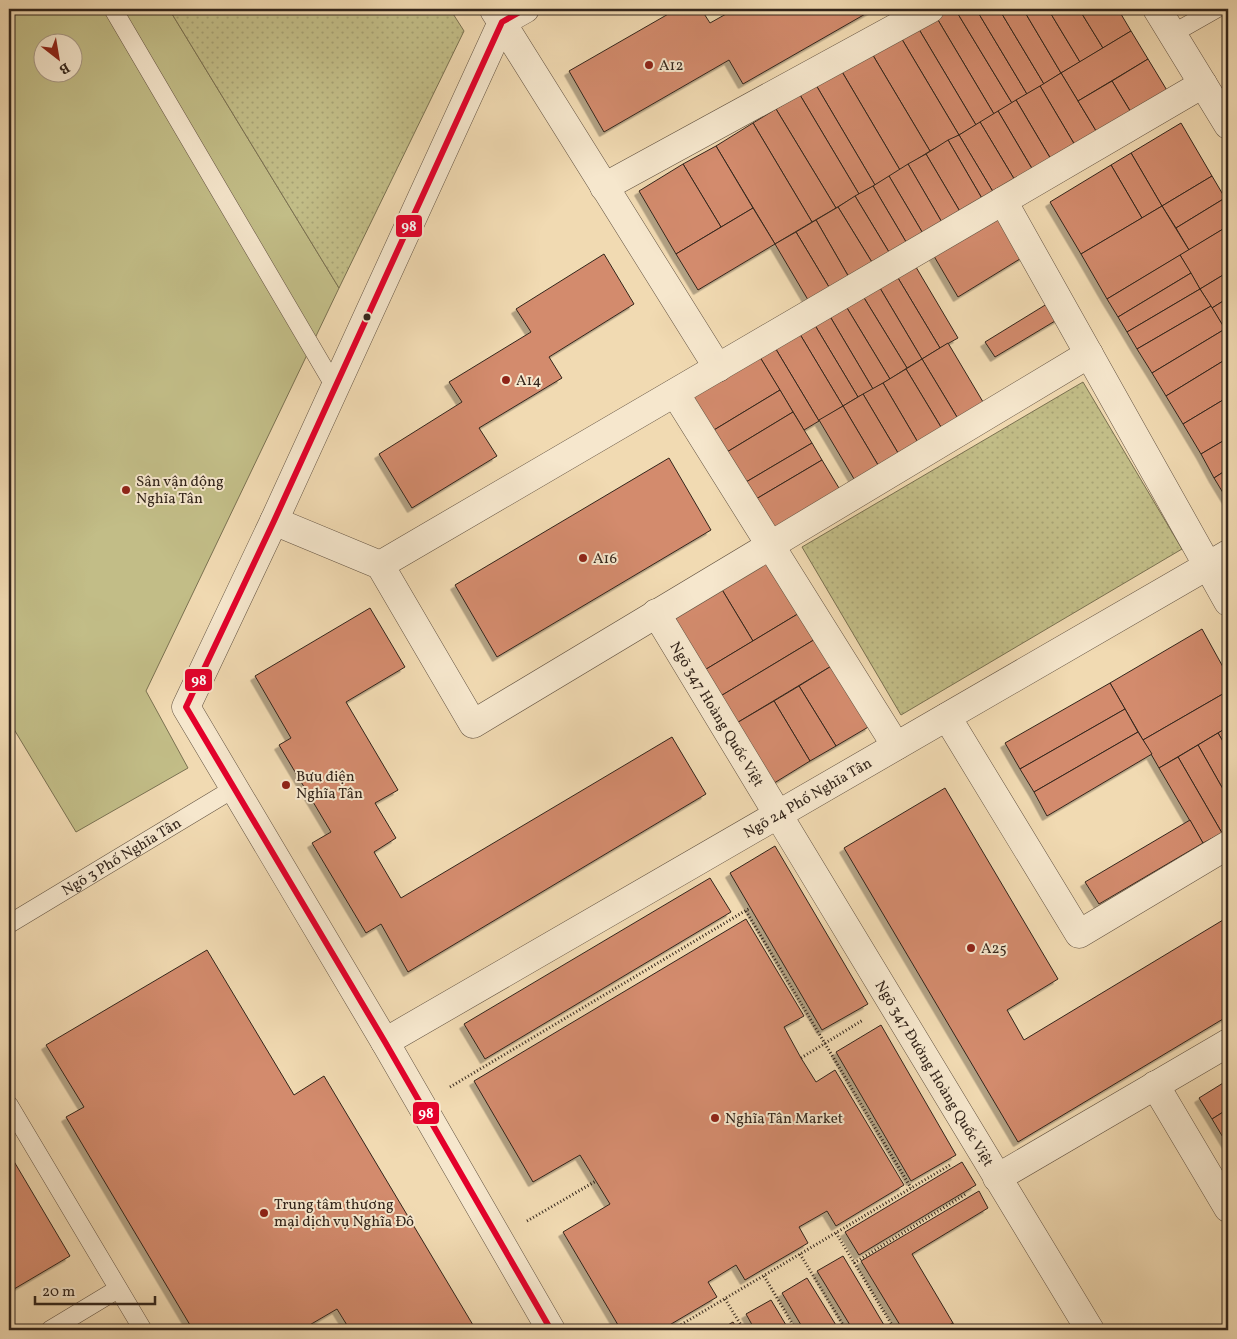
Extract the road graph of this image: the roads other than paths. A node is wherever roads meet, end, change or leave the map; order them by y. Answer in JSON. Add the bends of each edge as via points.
{"nodes":[{"id":1,"x":113,"y":9,"type":"edge"},
{"id":2,"x":525,"y":9,"type":"edge"},
{"id":3,"x":930,"y":9,"type":"edge"},
{"id":4,"x":1157,"y":9,"type":"edge"},
{"id":5,"x":1216,"y":9,"type":"edge"},
{"id":6,"x":497,"y":16,"type":"edge"},
{"id":7,"x":1172,"y":34,"type":"junction"},
{"id":8,"x":1203,"y":84,"type":"junction"},
{"id":9,"x":1228,"y":125,"type":"edge"},
{"id":10,"x":604,"y":186,"type":"junction"},
{"id":11,"x":1003,"y":201,"type":"junction"},
{"id":12,"x":1089,"y":354,"type":"junction"},
{"id":13,"x":718,"y":368,"type":"junction"},
{"id":14,"x":335,"y":387,"type":"junction"},
{"id":15,"x":675,"y":393,"type":"junction"},
{"id":16,"x":274,"y":521,"type":"junction"},
{"id":17,"x":770,"y":546,"type":"junction"},
{"id":18,"x":1218,"y":560,"type":"edge"},
{"id":19,"x":380,"y":564,"type":"junction"},
{"id":20,"x":1228,"y":602,"type":"edge"},
{"id":21,"x":656,"y":613,"type":"junction"},
{"id":22,"x":946,"y":717,"type":"junction"},
{"id":23,"x":896,"y":746,"type":"junction"},
{"id":24,"x":233,"y":789,"type":"junction"},
{"id":25,"x":778,"y":815,"type":"junction"},
{"id":26,"x":1228,"y":845,"type":"edge"},
{"id":27,"x":9,"y":924,"type":"edge"},
{"id":28,"x":385,"y":1042,"type":"junction"},
{"id":29,"x":1228,"y":1043,"type":"edge"},
{"id":30,"x":1156,"y":1085,"type":"junction"},
{"id":31,"x":9,"y":1105,"type":"edge"},
{"id":32,"x":985,"y":1184,"type":"junction"},
{"id":33,"x":1228,"y":1208,"type":"edge"},
{"id":34,"x":118,"y":1289,"type":"junction"},
{"id":35,"x":50,"y":1330,"type":"edge"},
{"id":36,"x":143,"y":1330,"type":"edge"},
{"id":37,"x":551,"y":1330,"type":"edge"},
{"id":38,"x":1090,"y":1330,"type":"edge"}],
"edges":[{"from":1,"to":14,"type":"lane"},
{"from":2,"to":6,"type":"street"},
{"from":3,"to":10,"type":"street"},
{"from":4,"to":7,"type":"street"},
{"from":5,"to":7,"type":"lane"},
{"from":6,"to":10,"type":"street"},
{"from":6,"to":14,"type":"street"},
{"from":7,"to":8,"type":"street"},
{"from":8,"to":9,"type":"street"},
{"from":8,"to":11,"type":"street"},
{"from":10,"to":13,"type":"street"},
{"from":11,"to":12,"type":"street"},
{"from":11,"to":13,"type":"street"},
{"from":12,"to":17,"type":"street"},
{"from":12,"to":18,"type":"street"},
{"from":13,"to":15,"type":"street"},
{"from":14,"to":16,"type":"street"},
{"from":15,"to":17,"type":"street"},
{"from":15,"to":19,"type":"street"},
{"from":16,"to":19,"type":"street"},
{"from":16,"to":24,"type":"street","via":[[186,707]]},
{"from":17,"to":21,"type":"street"},
{"from":17,"to":23,"type":"street"},
{"from":18,"to":20,"type":"street"},
{"from":18,"to":22,"type":"street","name":"Ngõ 24 Phố Nghĩa Tân"},
{"from":19,"to":21,"type":"street","via":[[473,724]]},
{"from":21,"to":25,"type":"street","name":"Ngõ 347 Hoàng Quốc Việt"},
{"from":22,"to":23,"type":"street","name":"Ngõ 24 Phố Nghĩa Tân"},
{"from":22,"to":26,"type":"street","via":[[1079,934]]},
{"from":23,"to":25,"type":"street","name":"Ngõ 24 Phố Nghĩa Tân"},
{"from":24,"to":27,"type":"lane","name":"Ngõ 3 Phố Nghĩa Tân"},
{"from":24,"to":28,"type":"street"},
{"from":25,"to":28,"type":"street","name":"Ngõ 24 Phố Nghĩa Tân"},
{"from":25,"to":32,"type":"street","name":"Ngõ 347 Đường Hoàng Quốc Việt","via":[[978,1148]]},
{"from":28,"to":37,"type":"street"},
{"from":29,"to":30,"type":"street"},
{"from":30,"to":32,"type":"street"},
{"from":30,"to":33,"type":"street"},
{"from":31,"to":34,"type":"lane"},
{"from":32,"to":38,"type":"street","name":"Ngõ 347 Đường Hoàng Quốc Việt"},
{"from":34,"to":35,"type":"lane"},
{"from":34,"to":36,"type":"lane"}]}
